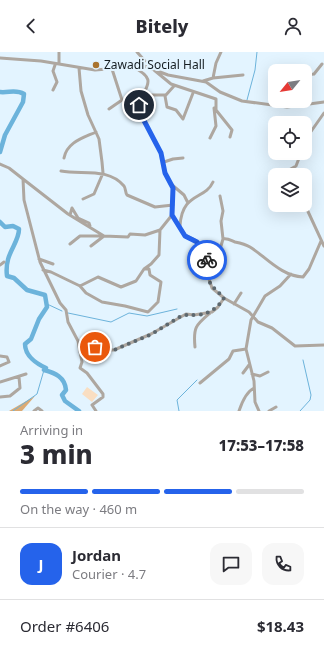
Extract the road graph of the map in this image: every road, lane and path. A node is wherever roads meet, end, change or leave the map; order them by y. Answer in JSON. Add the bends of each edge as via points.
{"nodes":[{"id":1,"x":59,"y":52,"type":"edge"},
{"id":2,"x":137,"y":52,"type":"edge"},
{"id":3,"x":221,"y":52,"type":"edge"},
{"id":4,"x":0,"y":58,"type":"edge"},
{"id":5,"x":145,"y":61,"type":"dead end"},
{"id":6,"x":59,"y":64,"type":"junction"},
{"id":7,"x":322,"y":64,"type":"dead end"},
{"id":8,"x":55,"y":65,"type":"junction"},
{"id":9,"x":133,"y":67,"type":"junction"},
{"id":10,"x":79,"y":68,"type":"junction"},
{"id":11,"x":152,"y":68,"type":"junction"},
{"id":12,"x":112,"y":69,"type":"junction"},
{"id":13,"x":312,"y":74,"type":"edge"},
{"id":14,"x":243,"y":75,"type":"dead end"},
{"id":15,"x":213,"y":78,"type":"junction"},
{"id":16,"x":203,"y":81,"type":"junction"},
{"id":17,"x":174,"y":86,"type":"junction"},
{"id":18,"x":53,"y":90,"type":"dead end"},
{"id":19,"x":193,"y":92,"type":"junction"},
{"id":20,"x":220,"y":92,"type":"junction"},
{"id":21,"x":143,"y":95,"type":"junction"},
{"id":22,"x":166,"y":95,"type":"junction"},
{"id":23,"x":216,"y":99,"type":"junction"},
{"id":24,"x":324,"y":102,"type":"edge"},
{"id":25,"x":312,"y":103,"type":"edge"},
{"id":26,"x":268,"y":105,"type":"edge"},
{"id":27,"x":109,"y":109,"type":"dead end"},
{"id":28,"x":324,"y":113,"type":"edge"},
{"id":29,"x":312,"y":130,"type":"edge"},
{"id":30,"x":96,"y":132,"type":"junction"},
{"id":31,"x":230,"y":137,"type":"dead end"},
{"id":32,"x":210,"y":138,"type":"dead end"},
{"id":33,"x":64,"y":158,"type":"dead end"},
{"id":34,"x":183,"y":158,"type":"dead end"},
{"id":35,"x":298,"y":160,"type":"edge"},
{"id":36,"x":164,"y":162,"type":"junction"},
{"id":37,"x":0,"y":164,"type":"edge"},
{"id":38,"x":292,"y":168,"type":"edge"},
{"id":39,"x":61,"y":171,"type":"dead end"},
{"id":40,"x":103,"y":173,"type":"junction"},
{"id":41,"x":23,"y":179,"type":"junction"},
{"id":42,"x":213,"y":182,"type":"dead end"},
{"id":43,"x":171,"y":184,"type":"junction"},
{"id":44,"x":220,"y":196,"type":"dead end"},
{"id":45,"x":83,"y":199,"type":"dead end"},
{"id":46,"x":188,"y":203,"type":"junction"},
{"id":47,"x":173,"y":205,"type":"junction"},
{"id":48,"x":308,"y":212,"type":"edge"},
{"id":49,"x":70,"y":215,"type":"junction"},
{"id":50,"x":172,"y":215,"type":"junction"},
{"id":51,"x":90,"y":226,"type":"junction"},
{"id":52,"x":180,"y":226,"type":"dead end"},
{"id":53,"x":160,"y":230,"type":"junction"},
{"id":54,"x":104,"y":236,"type":"junction"},
{"id":55,"x":223,"y":239,"type":"junction"},
{"id":56,"x":321,"y":241,"type":"junction"},
{"id":57,"x":70,"y":244,"type":"dead end"},
{"id":58,"x":91,"y":246,"type":"dead end"},
{"id":59,"x":324,"y":246,"type":"edge"},
{"id":60,"x":202,"y":251,"type":"junction"},
{"id":61,"x":39,"y":259,"type":"junction"},
{"id":62,"x":4,"y":262,"type":"dead end"},
{"id":63,"x":53,"y":264,"type":"dead end"},
{"id":64,"x":0,"y":265,"type":"edge"},
{"id":65,"x":144,"y":268,"type":"junction"},
{"id":66,"x":43,"y":270,"type":"junction"},
{"id":67,"x":291,"y":274,"type":"junction"},
{"id":68,"x":80,"y":286,"type":"junction"},
{"id":69,"x":241,"y":292,"type":"dead end"},
{"id":70,"x":224,"y":298,"type":"junction"},
{"id":71,"x":234,"y":304,"type":"junction"},
{"id":72,"x":212,"y":312,"type":"junction"},
{"id":73,"x":253,"y":316,"type":"junction"},
{"id":74,"x":78,"y":341,"type":"junction"},
{"id":75,"x":323,"y":346,"type":"edge"},
{"id":76,"x":195,"y":347,"type":"dead end"},
{"id":77,"x":246,"y":349,"type":"junction"},
{"id":78,"x":0,"y":356,"type":"edge"},
{"id":79,"x":249,"y":365,"type":"junction"},
{"id":80,"x":0,"y":366,"type":"edge"},
{"id":81,"x":268,"y":372,"type":"dead end"},
{"id":82,"x":243,"y":373,"type":"dead end"},
{"id":83,"x":26,"y":374,"type":"dead end"},
{"id":84,"x":252,"y":374,"type":"junction"},
{"id":85,"x":19,"y":377,"type":"junction"},
{"id":86,"x":0,"y":382,"type":"edge"},
{"id":87,"x":200,"y":383,"type":"dead end"},
{"id":88,"x":254,"y":388,"type":"junction"},
{"id":89,"x":0,"y":397,"type":"edge"},
{"id":90,"x":276,"y":407,"type":"dead end"},
{"id":91,"x":34,"y":411,"type":"edge"},
{"id":92,"x":42,"y":411,"type":"edge"},
{"id":93,"x":96,"y":411,"type":"edge"},
{"id":94,"x":239,"y":411,"type":"edge"},
{"id":95,"x":259,"y":411,"type":"edge"},
{"id":96,"x":269,"y":411,"type":"edge"}],
"edges":[{"from":1,"to":6,"type":"street"},
{"from":2,"to":5,"type":"street"},
{"from":3,"to":15,"type":"street"},
{"from":4,"to":8,"type":"street","via":[[35,60]]},
{"from":6,"to":8,"type":"street"},
{"from":6,"to":10,"type":"street"},
{"from":7,"to":13,"type":"street"},
{"from":8,"to":18,"type":"street","via":[[53,71],[57,82]]},
{"from":9,"to":11,"type":"street"},
{"from":9,"to":12,"type":"street"},
{"from":9,"to":21,"type":"street","via":[[148,77],[149,83]]},
{"from":10,"to":12,"type":"street"},
{"from":10,"to":30,"type":"street","via":[[81,91]]},
{"from":11,"to":16,"type":"street","via":[[168,75]]},
{"from":11,"to":17,"type":"street"},
{"from":12,"to":27,"type":"street","via":[[122,100]]},
{"from":14,"to":15,"type":"street"},
{"from":15,"to":16,"type":"street"},
{"from":16,"to":20,"type":"street"},
{"from":17,"to":19,"type":"street"},
{"from":17,"to":22,"type":"street"},
{"from":19,"to":22,"type":"street","via":[[183,119],[176,110],[168,108]]},
{"from":19,"to":23,"type":"street"},
{"from":20,"to":23,"type":"street"},
{"from":20,"to":26,"type":"street","via":[[240,100]]},
{"from":21,"to":22,"type":"street"},
{"from":21,"to":36,"type":"street","via":[[139,105],[140,113]]},
{"from":23,"to":31,"type":"street","via":[[216,110],[232,130]]},
{"from":23,"to":32,"type":"street","via":[[216,126]]},
{"from":24,"to":25,"type":"street"},
{"from":28,"to":29,"type":"street"},
{"from":30,"to":33,"type":"street","via":[[75,142],[66,150]]},
{"from":30,"to":40,"type":"street"},
{"from":34,"to":36,"type":"street","via":[[173,158]]},
{"from":35,"to":38,"type":"street"},
{"from":36,"to":43,"type":"street","via":[[165,173]]},
{"from":37,"to":41,"type":"street"},
{"from":39,"to":40,"type":"street"},
{"from":40,"to":45,"type":"street","via":[[94,194]]},
{"from":40,"to":47,"type":"street","via":[[123,184],[127,195],[137,200],[155,207]]},
{"from":41,"to":49,"type":"street"},
{"from":41,"to":61,"type":"street","via":[[24,200]]},
{"from":42,"to":46,"type":"street"},
{"from":43,"to":46,"type":"street","via":[[184,194]]},
{"from":43,"to":47,"type":"street"},
{"from":44,"to":55,"type":"street"},
{"from":46,"to":52,"type":"street","via":[[183,211]]},
{"from":47,"to":50,"type":"street"},
{"from":48,"to":56,"type":"street"},
{"from":49,"to":51,"type":"street"},
{"from":49,"to":51,"type":"street","via":[[72,208],[78,218]]},
{"from":50,"to":53,"type":"street"},
{"from":50,"to":60,"type":"street","via":[[185,236],[196,240]]},
{"from":51,"to":54,"type":"street"},
{"from":53,"to":54,"type":"street","via":[[145,235],[130,234],[128,237]]},
{"from":53,"to":65,"type":"street","via":[[159,254]]},
{"from":54,"to":57,"type":"street","via":[[80,236]]},
{"from":54,"to":58,"type":"street"},
{"from":55,"to":60,"type":"street","via":[[217,250]]},
{"from":55,"to":67,"type":"street","via":[[249,246],[274,266]]},
{"from":56,"to":59,"type":"street"},
{"from":56,"to":67,"type":"street","via":[[305,276]]},
{"from":60,"to":70,"type":"street","via":[[210,266],[210,284]]},
{"from":61,"to":63,"type":"street"},
{"from":61,"to":66,"type":"street"},
{"from":62,"to":64,"type":"street"},
{"from":65,"to":68,"type":"street","via":[[136,281],[124,287],[98,277]]},
{"from":65,"to":68,"type":"street","via":[[149,269],[150,275],[161,282],[158,302],[148,312],[102,302],[86,293]]},
{"from":66,"to":68,"type":"street"},
{"from":66,"to":74,"type":"street","via":[[60,304],[66,310],[68,322]]},
{"from":67,"to":73,"type":"street","via":[[280,286],[265,296]]},
{"from":69,"to":71,"type":"street"},
{"from":70,"to":71,"type":"street"},
{"from":70,"to":72,"type":"street"},
{"from":71,"to":73,"type":"street"},
{"from":72,"to":74,"type":"street","via":[[194,316],[186,314],[152,334],[113,350],[98,350],[92,344]]},
{"from":72,"to":76,"type":"street","via":[[200,322],[194,333]]},
{"from":73,"to":75,"type":"street","via":[[295,346]]},
{"from":73,"to":77,"type":"street"},
{"from":74,"to":93,"type":"street","via":[[82,362],[80,368],[103,394],[93,403]]},
{"from":77,"to":79,"type":"street"},
{"from":77,"to":87,"type":"street","via":[[233,351],[229,359]]},
{"from":78,"to":80,"type":"street","via":[[7,357],[9,362]]},
{"from":79,"to":82,"type":"street"},
{"from":79,"to":84,"type":"street"},
{"from":81,"to":84,"type":"street","via":[[260,376]]},
{"from":83,"to":85,"type":"street"},
{"from":84,"to":88,"type":"street"},
{"from":85,"to":86,"type":"street"},
{"from":85,"to":89,"type":"street","via":[[20,388],[10,396]]},
{"from":88,"to":94,"type":"street","via":[[243,400]]},
{"from":88,"to":95,"type":"street"},
{"from":90,"to":96,"type":"street"},
{"from":91,"to":92,"type":"street","via":[[38,408]]}]}
